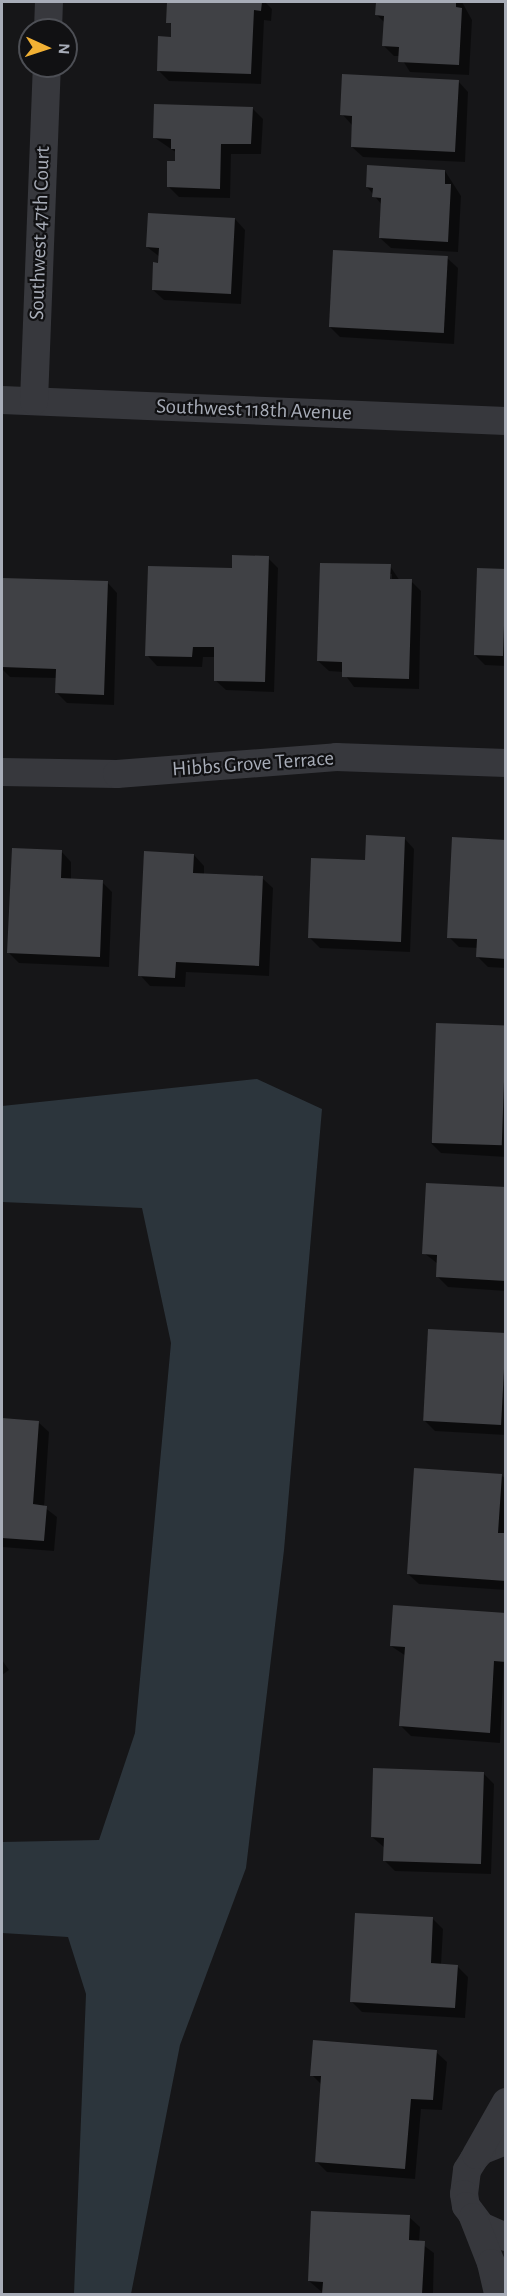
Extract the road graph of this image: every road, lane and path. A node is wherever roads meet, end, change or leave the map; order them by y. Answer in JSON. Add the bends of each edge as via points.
{"nodes":[{"id":1,"x":49,"y":2,"type":"edge"},
{"id":2,"x":48,"y":18,"type":"edge"},
{"id":3,"x":46,"y":78,"type":"edge"},
{"id":4,"x":2,"y":400,"type":"edge"},
{"id":5,"x":34,"y":401,"type":"junction"},
{"id":6,"x":506,"y":421,"type":"edge"},
{"id":7,"x":506,"y":763,"type":"edge"},
{"id":8,"x":2,"y":772,"type":"edge"},
{"id":9,"x":506,"y":2102,"type":"edge"},
{"id":10,"x":506,"y":2141,"type":"edge"},
{"id":11,"x":474,"y":2159,"type":"junction"},
{"id":12,"x":473,"y":2217,"type":"junction"},
{"id":13,"x":506,"y":2237,"type":"edge"},
{"id":14,"x":498,"y":2295,"type":"edge"}],
"edges":[{"from":1,"to":2,"type":"street"},
{"from":3,"to":5,"type":"street","name":"Southwest 47th Court"},
{"from":4,"to":5,"type":"street","name":"Southwest 118th Avenue"},
{"from":5,"to":6,"type":"street","name":"Southwest 118th Avenue"},
{"from":7,"to":8,"type":"street","name":"Hibbs Grove Terrace","via":[[336,757],[117,774]]},
{"from":9,"to":11,"type":"street"},
{"from":10,"to":11,"type":"street","via":[[482,2150]]},
{"from":11,"to":12,"type":"street","via":[[464,2181],[466,2206]]},
{"from":12,"to":13,"type":"street","via":[[492,2233]]},
{"from":12,"to":14,"type":"street","via":[[491,2263]]}]}
